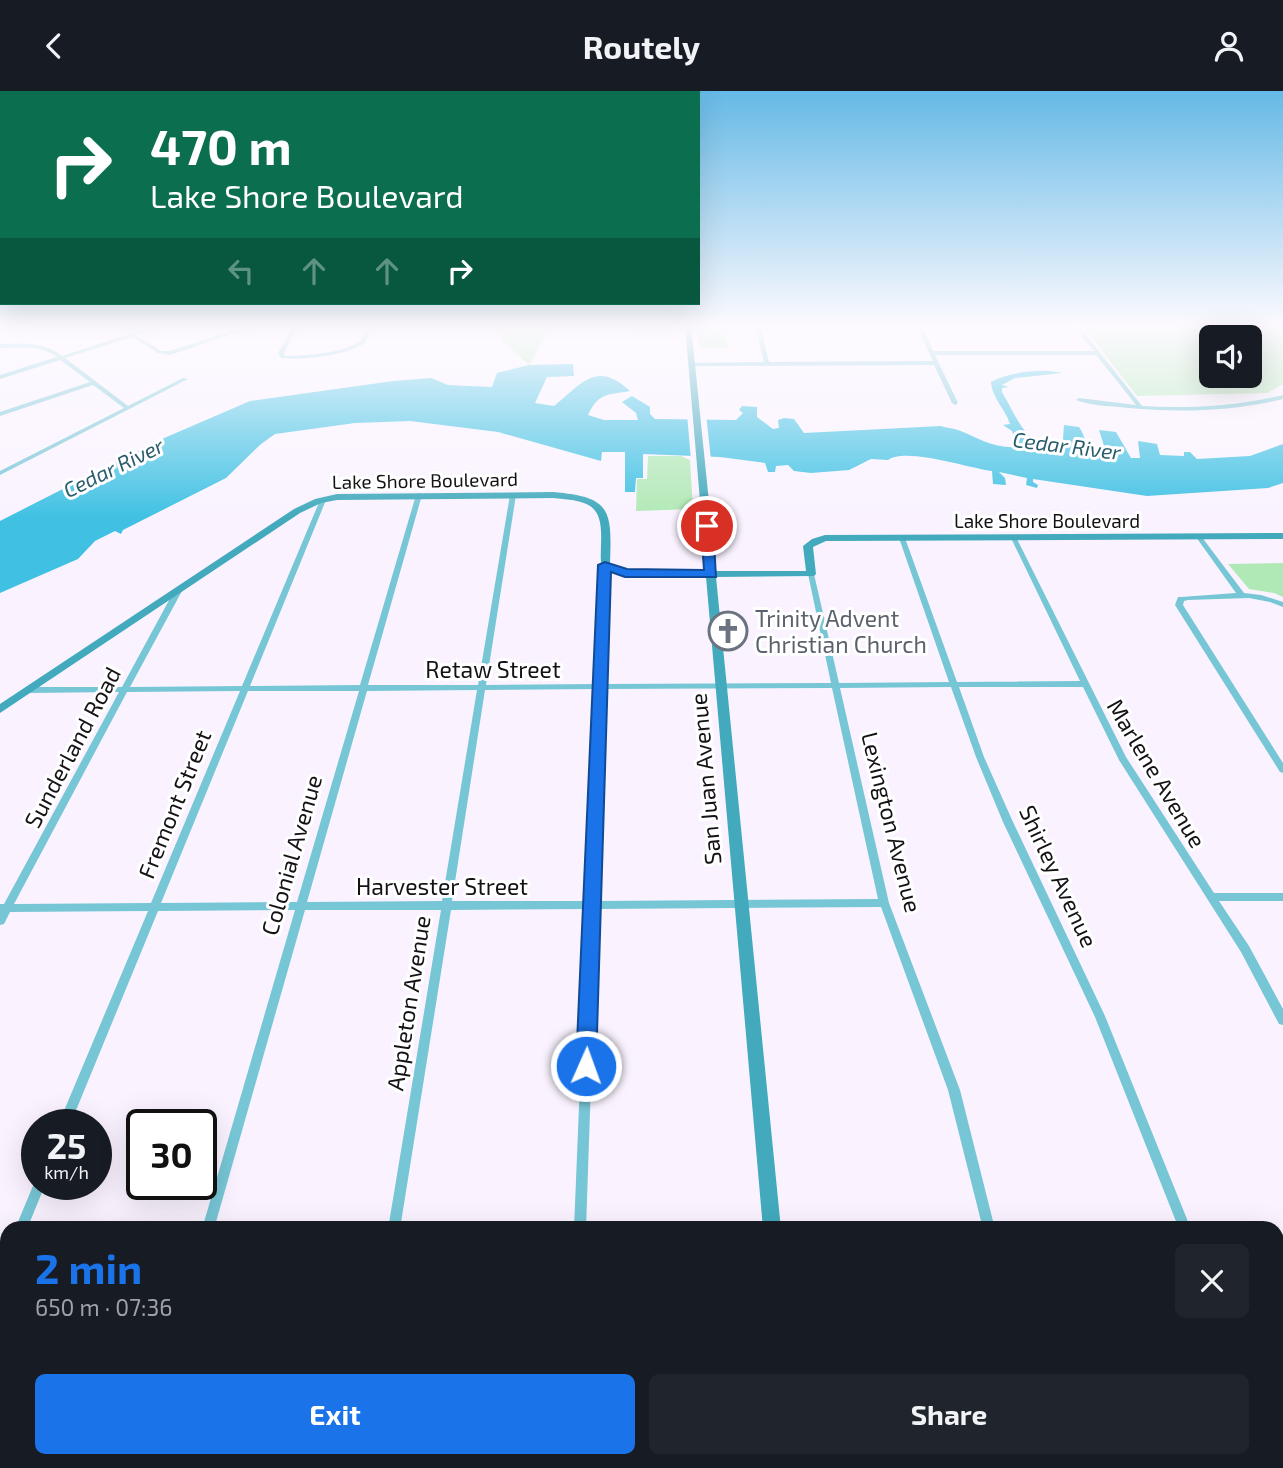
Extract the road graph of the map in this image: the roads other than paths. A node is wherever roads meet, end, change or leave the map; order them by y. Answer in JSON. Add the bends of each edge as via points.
{"nodes":[{"id":1,"x":75,"y":389,"type":"edge"},
{"id":2,"x":102,"y":389,"type":"edge"},
{"id":3,"x":164,"y":389,"type":"edge"},
{"id":4,"x":694,"y":389,"type":"edge"},
{"id":5,"x":948,"y":389,"type":"edge"},
{"id":6,"x":1126,"y":389,"type":"edge"},
{"id":7,"x":1283,"y":397,"type":"edge"},
{"id":8,"x":1079,"y":400,"type":"dead end"},
{"id":9,"x":955,"y":403,"type":"dead end"},
{"id":10,"x":1140,"y":407,"type":"junction"},
{"id":11,"x":127,"y":408,"type":"junction"},
{"id":12,"x":0,"y":414,"type":"edge"},
{"id":13,"x":1,"y":472,"type":"edge"},
{"id":14,"x":419,"y":495,"type":"junction"},
{"id":15,"x":513,"y":495,"type":"junction"},
{"id":16,"x":323,"y":499,"type":"junction"},
{"id":17,"x":1283,"y":536,"type":"edge"},
{"id":18,"x":1199,"y":537,"type":"junction"},
{"id":19,"x":902,"y":538,"type":"junction"},
{"id":20,"x":1014,"y":538,"type":"junction"},
{"id":21,"x":811,"y":542,"type":"joint"},
{"id":22,"x":605,"y":565,"type":"junction"},
{"id":23,"x":711,"y":574,"type":"junction"},
{"id":24,"x":811,"y":574,"type":"junction"},
{"id":25,"x":178,"y":591,"type":"junction"},
{"id":26,"x":1242,"y":596,"type":"junction"},
{"id":27,"x":1280,"y":603,"type":"edge"},
{"id":28,"x":1084,"y":684,"type":"junction"},
{"id":29,"x":954,"y":685,"type":"junction"},
{"id":30,"x":837,"y":686,"type":"junction"},
{"id":31,"x":722,"y":687,"type":"junction"},
{"id":32,"x":481,"y":688,"type":"junction"},
{"id":33,"x":600,"y":688,"type":"junction"},
{"id":34,"x":244,"y":689,"type":"junction"},
{"id":35,"x":363,"y":689,"type":"junction"},
{"id":36,"x":28,"y":690,"type":"junction"},
{"id":37,"x":126,"y":690,"type":"junction"},
{"id":38,"x":0,"y":709,"type":"edge"},
{"id":39,"x":1283,"y":770,"type":"edge"},
{"id":40,"x":1212,"y":897,"type":"junction"},
{"id":41,"x":1283,"y":897,"type":"edge"},
{"id":42,"x":884,"y":903,"type":"junction"},
{"id":43,"x":592,"y":904,"type":"junction"},
{"id":44,"x":742,"y":904,"type":"junction"},
{"id":45,"x":447,"y":905,"type":"junction"},
{"id":46,"x":300,"y":906,"type":"junction"},
{"id":47,"x":155,"y":907,"type":"junction"},
{"id":48,"x":4,"y":908,"type":"edge"},
{"id":49,"x":0,"y":921,"type":"edge"},
{"id":50,"x":1283,"y":1020,"type":"edge"},
{"id":51,"x":71,"y":1109,"type":"edge"},
{"id":52,"x":33,"y":1200,"type":"edge"},
{"id":53,"x":24,"y":1221,"type":"edge"},
{"id":54,"x":210,"y":1221,"type":"edge"},
{"id":55,"x":395,"y":1221,"type":"edge"},
{"id":56,"x":580,"y":1221,"type":"edge"},
{"id":57,"x":771,"y":1221,"type":"edge"},
{"id":58,"x":987,"y":1221,"type":"edge"},
{"id":59,"x":1182,"y":1221,"type":"edge"}],
"edges":[{"from":1,"to":12,"type":"street"},
{"from":2,"to":11,"type":"street"},
{"from":3,"to":11,"type":"street"},
{"from":4,"to":23,"type":"street","name":"San Juan Avenue"},
{"from":5,"to":9,"type":"street"},
{"from":6,"to":10,"type":"street"},
{"from":7,"to":10,"type":"street","via":[[1227,406]]},
{"from":8,"to":10,"type":"street"},
{"from":11,"to":13,"type":"street"},
{"from":14,"to":15,"type":"street","name":"Lake Shore Boulevard"},
{"from":14,"to":16,"type":"street","name":"Lake Shore Boulevard"},
{"from":14,"to":35,"type":"street","name":"Colonial Avenue"},
{"from":15,"to":22,"type":"street","name":"Lake Shore Boulevard","via":[[568,496],[594,503],[606,520]]},
{"from":15,"to":32,"type":"street","name":"Appleton Avenue"},
{"from":16,"to":25,"type":"street","name":"Lake Shore Boulevard","via":[[297,511]]},
{"from":16,"to":34,"type":"street","name":"Fremont Street"},
{"from":17,"to":18,"type":"street","name":"Lake Shore Boulevard"},
{"from":18,"to":20,"type":"street","name":"Lake Shore Boulevard"},
{"from":18,"to":26,"type":"street"},
{"from":19,"to":20,"type":"street","name":"Lake Shore Boulevard"},
{"from":19,"to":21,"type":"street","name":"Lake Shore Boulevard"},
{"from":19,"to":29,"type":"street","name":"Shirley Avenue"},
{"from":20,"to":28,"type":"street","name":"Marlene Avenue"},
{"from":21,"to":24,"type":"street","name":"Lexington Avenue","via":[[807,550]]},
{"from":22,"to":23,"type":"street","via":[[625,573]]},
{"from":22,"to":33,"type":"street"},
{"from":23,"to":24,"type":"street"},
{"from":23,"to":31,"type":"street","name":"San Juan Avenue"},
{"from":24,"to":30,"type":"street","name":"Lexington Avenue"},
{"from":25,"to":36,"type":"street","name":"Lake Shore Boulevard"},
{"from":25,"to":37,"type":"street","name":"Sunderland Road"},
{"from":26,"to":27,"type":"street"},
{"from":26,"to":39,"type":"street","via":[[1188,598],[1179,602],[1180,609]]},
{"from":28,"to":29,"type":"street","name":"Retaw Street"},
{"from":28,"to":40,"type":"street","name":"Marlene Avenue","via":[[1122,758]]},
{"from":29,"to":30,"type":"street","name":"Retaw Street"},
{"from":29,"to":59,"type":"street","name":"Shirley Avenue","via":[[1008,822],[1100,1016]]},
{"from":30,"to":31,"type":"street","name":"Retaw Street"},
{"from":30,"to":42,"type":"street","name":"Lexington Avenue"},
{"from":31,"to":33,"type":"street","name":"Retaw Street"},
{"from":31,"to":44,"type":"street","name":"San Juan Avenue"},
{"from":32,"to":33,"type":"street","name":"Retaw Street"},
{"from":32,"to":35,"type":"street","name":"Retaw Street"},
{"from":32,"to":45,"type":"street","name":"Appleton Avenue"},
{"from":33,"to":43,"type":"street"},
{"from":34,"to":35,"type":"street","name":"Retaw Street"},
{"from":34,"to":37,"type":"street","name":"Retaw Street"},
{"from":34,"to":47,"type":"street","name":"Fremont Street"},
{"from":35,"to":46,"type":"street","name":"Colonial Avenue"},
{"from":36,"to":37,"type":"street","name":"Retaw Street"},
{"from":36,"to":38,"type":"street","name":"Lake Shore Boulevard"},
{"from":37,"to":48,"type":"street","name":"Sunderland Road"},
{"from":40,"to":41,"type":"street"},
{"from":40,"to":50,"type":"street","name":"Marlene Avenue"},
{"from":42,"to":44,"type":"street","name":"Harvester Street"},
{"from":42,"to":58,"type":"street","name":"Lexington Avenue","via":[[954,1090]]},
{"from":43,"to":44,"type":"street","name":"Harvester Street"},
{"from":43,"to":45,"type":"street","name":"Harvester Street"},
{"from":43,"to":56,"type":"street"},
{"from":44,"to":57,"type":"street","name":"San Juan Avenue"},
{"from":45,"to":46,"type":"street","name":"Harvester Street"},
{"from":45,"to":55,"type":"street","name":"Appleton Avenue"},
{"from":46,"to":47,"type":"street","name":"Harvester Street"},
{"from":46,"to":54,"type":"street","name":"Colonial Avenue"},
{"from":47,"to":48,"type":"street","name":"Harvester Street"},
{"from":47,"to":51,"type":"street","name":"Fremont Street"},
{"from":48,"to":49,"type":"street","name":"Sunderland Road"},
{"from":52,"to":53,"type":"street"}]}
